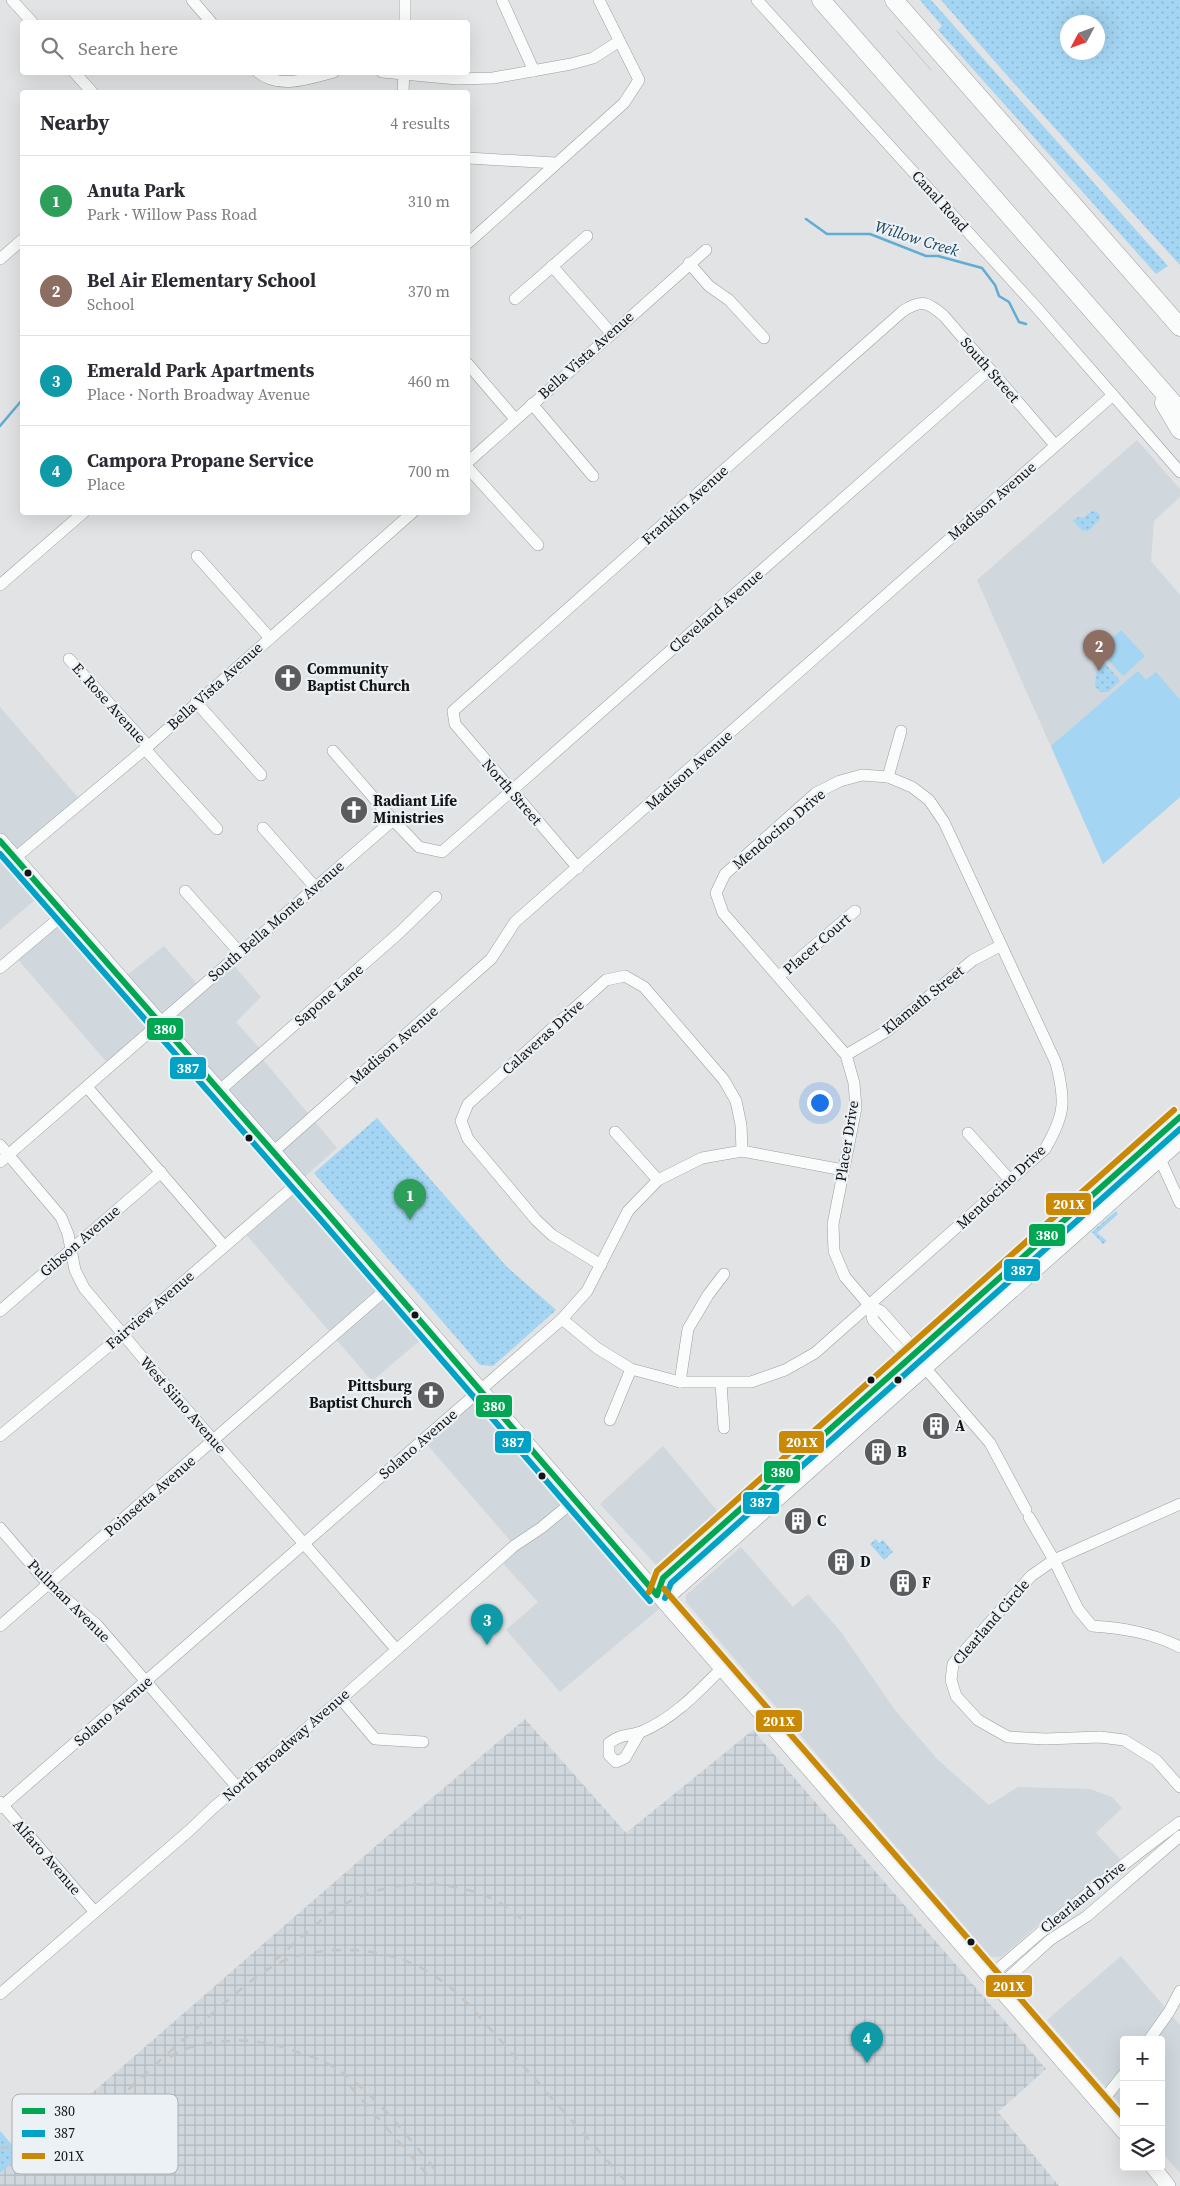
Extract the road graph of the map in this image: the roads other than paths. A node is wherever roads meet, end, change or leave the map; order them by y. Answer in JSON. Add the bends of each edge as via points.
{"nodes":[{"id":1,"x":12,"y":0,"type":"edge"},
{"id":2,"x":192,"y":0,"type":"edge"},
{"id":3,"x":405,"y":0,"type":"edge"},
{"id":4,"x":502,"y":0,"type":"edge"},
{"id":5,"x":599,"y":0,"type":"edge"},
{"id":6,"x":757,"y":0,"type":"edge"},
{"id":7,"x":821,"y":0,"type":"edge"},
{"id":8,"x":894,"y":0,"type":"edge"},
{"id":9,"x":30,"y":20,"type":"edge"},
{"id":10,"x":209,"y":20,"type":"edge"},
{"id":11,"x":405,"y":20,"type":"edge"},
{"id":12,"x":618,"y":42,"type":"junction"},
{"id":13,"x":534,"y":70,"type":"junction"},
{"id":14,"x":77,"y":75,"type":"edge"},
{"id":15,"x":261,"y":75,"type":"edge"},
{"id":16,"x":322,"y":75,"type":"edge"},
{"id":17,"x":404,"y":75,"type":"edge"},
{"id":18,"x":415,"y":75,"type":"edge"},
{"id":19,"x":90,"y":90,"type":"edge"},
{"id":20,"x":403,"y":90,"type":"edge"},
{"id":21,"x":470,"y":158,"type":"edge"},
{"id":22,"x":555,"y":163,"type":"junction"},
{"id":23,"x":587,"y":236,"type":"dead end"},
{"id":24,"x":470,"y":241,"type":"edge"},
{"id":25,"x":20,"y":242,"type":"edge"},
{"id":26,"x":706,"y":250,"type":"dead end"},
{"id":27,"x":0,"y":259,"type":"edge"},
{"id":28,"x":689,"y":263,"type":"junction"},
{"id":29,"x":552,"y":266,"type":"junction"},
{"id":30,"x":1136,"y":276,"type":"junction"},
{"id":31,"x":515,"y":299,"type":"dead end"},
{"id":32,"x":920,"y":302,"type":"joint"},
{"id":33,"x":1180,"y":318,"type":"edge"},
{"id":34,"x":1180,"y":327,"type":"edge"},
{"id":35,"x":611,"y":332,"type":"junction"},
{"id":36,"x":764,"y":338,"type":"dead end"},
{"id":37,"x":470,"y":366,"type":"edge"},
{"id":38,"x":989,"y":370,"type":"junction"},
{"id":39,"x":1146,"y":372,"type":"junction"},
{"id":40,"x":1113,"y":395,"type":"junction"},
{"id":41,"x":532,"y":404,"type":"junction"},
{"id":42,"x":1180,"y":411,"type":"edge"},
{"id":43,"x":515,"y":418,"type":"junction"},
{"id":44,"x":1180,"y":430,"type":"edge"},
{"id":45,"x":1056,"y":446,"type":"junction"},
{"id":46,"x":470,"y":460,"type":"edge"},
{"id":47,"x":470,"y":470,"type":"edge"},
{"id":48,"x":1180,"y":472,"type":"edge"},
{"id":49,"x":593,"y":476,"type":"dead end"},
{"id":50,"x":81,"y":515,"type":"edge"},
{"id":51,"x":410,"y":515,"type":"edge"},
{"id":52,"x":538,"y":545,"type":"dead end"},
{"id":53,"x":197,"y":556,"type":"dead end"},
{"id":54,"x":0,"y":585,"type":"edge"},
{"id":55,"x":269,"y":637,"type":"junction"},
{"id":56,"x":69,"y":659,"type":"dead end"},
{"id":57,"x":196,"y":702,"type":"junction"},
{"id":58,"x":453,"y":711,"type":"joint"},
{"id":59,"x":901,"y":731,"type":"dead end"},
{"id":60,"x":147,"y":747,"type":"junction"},
{"id":61,"x":333,"y":751,"type":"dead end"},
{"id":62,"x":261,"y":775,"type":"dead end"},
{"id":63,"x":888,"y":778,"type":"junction"},
{"id":64,"x":512,"y":791,"type":"junction"},
{"id":65,"x":393,"y":820,"type":"junction"},
{"id":66,"x":217,"y":828,"type":"dead end"},
{"id":67,"x":263,"y":828,"type":"dead end"},
{"id":68,"x":0,"y":841,"type":"edge"},
{"id":69,"x":15,"y":858,"type":"junction"},
{"id":70,"x":578,"y":868,"type":"junction"},
{"id":71,"x":315,"y":887,"type":"junction"},
{"id":72,"x":185,"y":892,"type":"dead end"},
{"id":73,"x":716,"y":893,"type":"joint"},
{"id":74,"x":436,"y":897,"type":"dead end"},
{"id":75,"x":854,"y":911,"type":"dead end"},
{"id":76,"x":64,"y":914,"type":"junction"},
{"id":77,"x":1000,"y":946,"type":"junction"},
{"id":78,"x":240,"y":953,"type":"junction"},
{"id":79,"x":0,"y":968,"type":"edge"},
{"id":80,"x":779,"y":976,"type":"junction"},
{"id":81,"x":161,"y":1024,"type":"junction"},
{"id":82,"x":846,"y":1055,"type":"junction"},
{"id":83,"x":87,"y":1087,"type":"junction"},
{"id":84,"x":219,"y":1091,"type":"junction"},
{"id":85,"x":1180,"y":1117,"type":"edge"},
{"id":86,"x":615,"y":1132,"type":"dead end"},
{"id":87,"x":968,"y":1133,"type":"dead end"},
{"id":88,"x":1180,"y":1140,"type":"edge"},
{"id":89,"x":0,"y":1145,"type":"edge"},
{"id":90,"x":742,"y":1151,"type":"junction"},
{"id":91,"x":273,"y":1152,"type":"junction"},
{"id":92,"x":4,"y":1158,"type":"edge"},
{"id":93,"x":1160,"y":1158,"type":"junction"},
{"id":94,"x":843,"y":1170,"type":"junction"},
{"id":95,"x":161,"y":1172,"type":"junction"},
{"id":96,"x":658,"y":1180,"type":"junction"},
{"id":97,"x":1010,"y":1180,"type":"junction"},
{"id":98,"x":299,"y":1182,"type":"junction"},
{"id":99,"x":1180,"y":1202,"type":"edge"},
{"id":100,"x":224,"y":1246,"type":"junction"},
{"id":101,"x":71,"y":1248,"type":"junction"},
{"id":102,"x":601,"y":1265,"type":"junction"},
{"id":103,"x":724,"y":1274,"type":"dead end"},
{"id":104,"x":390,"y":1286,"type":"junction"},
{"id":105,"x":870,"y":1306,"type":"junction"},
{"id":106,"x":0,"y":1311,"type":"edge"},
{"id":107,"x":562,"y":1319,"type":"junction"},
{"id":108,"x":122,"y":1335,"type":"junction"},
{"id":109,"x":914,"y":1355,"type":"junction"},
{"id":110,"x":925,"y":1367,"type":"junction"},
{"id":111,"x":631,"y":1369,"type":"junction"},
{"id":112,"x":680,"y":1382,"type":"junction"},
{"id":113,"x":721,"y":1383,"type":"junction"},
{"id":114,"x":479,"y":1390,"type":"junction"},
{"id":115,"x":610,"y":1420,"type":"dead end"},
{"id":116,"x":724,"y":1428,"type":"dead end"},
{"id":117,"x":0,"y":1436,"type":"edge"},
{"id":118,"x":214,"y":1441,"type":"junction"},
{"id":119,"x":575,"y":1500,"type":"junction"},
{"id":120,"x":1180,"y":1504,"type":"edge"},
{"id":121,"x":0,"y":1528,"type":"edge"},
{"id":122,"x":303,"y":1544,"type":"junction"},
{"id":123,"x":1054,"y":1560,"type":"junction"},
{"id":124,"x":48,"y":1584,"type":"junction"},
{"id":125,"x":657,"y":1595,"type":"junction"},
{"id":126,"x":0,"y":1626,"type":"edge"},
{"id":127,"x":1180,"y":1647,"type":"edge"},
{"id":128,"x":396,"y":1649,"type":"junction"},
{"id":129,"x":721,"y":1669,"type":"junction"},
{"id":130,"x":146,"y":1682,"type":"junction"},
{"id":131,"x":341,"y":1699,"type":"junction"},
{"id":132,"x":640,"y":1732,"type":"dead end"},
{"id":133,"x":423,"y":1742,"type":"dead end"},
{"id":134,"x":1180,"y":1787,"type":"edge"},
{"id":135,"x":237,"y":1788,"type":"junction"},
{"id":136,"x":1,"y":1805,"type":"edge"},
{"id":137,"x":1180,"y":1822,"type":"edge"},
{"id":138,"x":1180,"y":1836,"type":"edge"},
{"id":139,"x":94,"y":1911,"type":"junction"},
{"id":140,"x":993,"y":1982,"type":"junction"},
{"id":141,"x":1180,"y":1991,"type":"edge"},
{"id":142,"x":0,"y":1994,"type":"edge"},
{"id":143,"x":1152,"y":2036,"type":"edge"},
{"id":144,"x":1120,"y":2079,"type":"edge"},
{"id":145,"x":1100,"y":2104,"type":"junction"},
{"id":146,"x":1120,"y":2127,"type":"edge"},
{"id":147,"x":1156,"y":2171,"type":"edge"},
{"id":148,"x":1168,"y":2186,"type":"edge"}],
"edges":[{"from":1,"to":9,"type":"street"},
{"from":2,"to":10,"type":"street"},
{"from":3,"to":11,"type":"street"},
{"from":4,"to":13,"type":"street"},
{"from":5,"to":12,"type":"street"},
{"from":6,"to":40,"type":"street","name":"Canal Road"},
{"from":7,"to":39,"type":"highway"},
{"from":8,"to":30,"type":"highway"},
{"from":12,"to":13,"type":"street","via":[[594,58]]},
{"from":12,"to":22,"type":"street","via":[[639,80],[624,103]]},
{"from":13,"to":18,"type":"street","via":[[493,78]]},
{"from":14,"to":19,"type":"street"},
{"from":15,"to":16,"type":"street","via":[[280,81]]},
{"from":17,"to":20,"type":"street"},
{"from":21,"to":22,"type":"street"},
{"from":22,"to":24,"type":"street"},
{"from":23,"to":29,"type":"street"},
{"from":25,"to":27,"type":"street"},
{"from":26,"to":28,"type":"street","name":"Bella Vista Avenue"},
{"from":28,"to":35,"type":"street","name":"Bella Vista Avenue"},
{"from":28,"to":36,"type":"street"},
{"from":29,"to":31,"type":"street"},
{"from":29,"to":35,"type":"street"},
{"from":30,"to":33,"type":"highway"},
{"from":30,"to":34,"type":"highway"},
{"from":32,"to":38,"type":"street","name":"South Street","via":[[944,316]]},
{"from":32,"to":58,"type":"street","name":"Franklin Avenue","via":[[903,311]]},
{"from":35,"to":41,"type":"street","name":"Bella Vista Avenue"},
{"from":37,"to":43,"type":"street"},
{"from":38,"to":45,"type":"street","name":"South Street"},
{"from":38,"to":64,"type":"street","name":"Cleveland Avenue"},
{"from":39,"to":42,"type":"highway"},
{"from":39,"to":44,"type":"highway"},
{"from":40,"to":45,"type":"street","name":"Madison Avenue"},
{"from":40,"to":48,"type":"street","name":"Canal Road"},
{"from":41,"to":43,"type":"street","name":"Bella Vista Avenue"},
{"from":41,"to":49,"type":"street"},
{"from":43,"to":46,"type":"street","name":"Bella Vista Avenue"},
{"from":45,"to":70,"type":"street","name":"Madison Avenue"},
{"from":47,"to":52,"type":"street"},
{"from":50,"to":54,"type":"street"},
{"from":51,"to":55,"type":"street","name":"Bella Vista Avenue"},
{"from":53,"to":55,"type":"street"},
{"from":55,"to":57,"type":"street","name":"Bella Vista Avenue"},
{"from":56,"to":60,"type":"street","name":"E. Rose Avenue"},
{"from":57,"to":60,"type":"street","name":"Bella Vista Avenue"},
{"from":57,"to":62,"type":"street"},
{"from":58,"to":64,"type":"street","name":"North Street","via":[[455,724]]},
{"from":59,"to":63,"type":"street"},
{"from":60,"to":66,"type":"street","name":"E. Rose Avenue"},
{"from":60,"to":69,"type":"street","name":"Bella Vista Avenue"},
{"from":61,"to":65,"type":"street"},
{"from":63,"to":73,"type":"street","name":"Mendocino Drive","via":[[862,775],[816,793],[725,874]]},
{"from":63,"to":77,"type":"street","name":"Mendocino Drive","via":[[912,787],[929,800],[944,822]]},
{"from":64,"to":65,"type":"street","name":"Cleveland Avenue","via":[[442,852],[420,847]]},
{"from":64,"to":70,"type":"street","name":"North Street"},
{"from":65,"to":71,"type":"street","name":"South Bella Monte Avenue"},
{"from":67,"to":71,"type":"street"},
{"from":68,"to":69,"type":"main road"},
{"from":69,"to":76,"type":"main road"},
{"from":70,"to":91,"type":"street","name":"Madison Avenue","via":[[515,922],[492,959]]},
{"from":71,"to":78,"type":"street","name":"South Bella Monte Avenue"},
{"from":72,"to":78,"type":"street"},
{"from":73,"to":80,"type":"street","name":"Placer Drive","via":[[723,913]]},
{"from":74,"to":84,"type":"street","name":"Sapone Lane"},
{"from":75,"to":80,"type":"street","name":"Placer Court"},
{"from":76,"to":79,"type":"street"},
{"from":76,"to":81,"type":"main road"},
{"from":77,"to":82,"type":"street","name":"Klamath Street","via":[[972,960],[887,1031]]},
{"from":77,"to":97,"type":"street","name":"Mendocino Drive","via":[[1056,1063],[1063,1092],[1056,1131],[1045,1149]]},
{"from":78,"to":81,"type":"street","name":"South Bella Monte Avenue"},
{"from":80,"to":82,"type":"street","name":"Placer Drive"},
{"from":81,"to":83,"type":"street","name":"South Bella Monte Avenue"},
{"from":81,"to":84,"type":"main road"},
{"from":82,"to":94,"type":"street","name":"Placer Drive","via":[[854,1083],[856,1108]]},
{"from":83,"to":92,"type":"street","name":"South Bella Monte Avenue"},
{"from":83,"to":95,"type":"street"},
{"from":84,"to":91,"type":"main road"},
{"from":85,"to":109,"type":"main road"},
{"from":86,"to":96,"type":"street"},
{"from":87,"to":97,"type":"street"},
{"from":88,"to":93,"type":"main road"},
{"from":89,"to":92,"type":"street","name":"West Siino Avenue"},
{"from":90,"to":94,"type":"street","name":"Solano Avenue"},
{"from":90,"to":96,"type":"street","name":"Solano Avenue","via":[[702,1158]]},
{"from":90,"to":102,"type":"street","name":"Calaveras Drive","via":[[736,1101],[724,1080],[644,987],[625,976],[606,980],[468,1104],[461,1121],[468,1139],[536,1220],[552,1235]]},
{"from":91,"to":98,"type":"main road"},
{"from":92,"to":101,"type":"street","name":"West Siino Avenue","via":[[61,1217]]},
{"from":93,"to":99,"type":"street"},
{"from":93,"to":110,"type":"main road"},
{"from":94,"to":105,"type":"street","name":"Placer Drive","via":[[833,1224],[834,1252],[846,1278]]},
{"from":95,"to":100,"type":"street"},
{"from":95,"to":101,"type":"street","name":"Gibson Avenue"},
{"from":96,"to":102,"type":"street","name":"Solano Avenue","via":[[628,1212]]},
{"from":97,"to":105,"type":"street","name":"Mendocino Drive"},
{"from":98,"to":100,"type":"street","name":"Fairview Avenue"},
{"from":98,"to":104,"type":"main road"},
{"from":100,"to":108,"type":"street","name":"Fairview Avenue"},
{"from":101,"to":106,"type":"street","name":"Gibson Avenue"},
{"from":101,"to":108,"type":"street","name":"West Siino Avenue","via":[[74,1270],[84,1288]]},
{"from":102,"to":107,"type":"street","name":"Solano Avenue","via":[[587,1290]]},
{"from":103,"to":112,"type":"street","via":[[688,1328]]},
{"from":104,"to":114,"type":"main road"},
{"from":104,"to":118,"type":"street","name":"Poinsetta Avenue"},
{"from":105,"to":109,"type":"street","name":"Placer Drive","via":[[873,1320],[901,1351]]},
{"from":105,"to":113,"type":"street","name":"Mendocino Drive","via":[[815,1353],[785,1370],[751,1382]]},
{"from":107,"to":111,"type":"street","name":"Mendocino Drive","via":[[597,1348]]},
{"from":107,"to":114,"type":"street","name":"Solano Avenue"},
{"from":108,"to":117,"type":"street","name":"Fairview Avenue"},
{"from":108,"to":118,"type":"street","name":"West Siino Avenue"},
{"from":109,"to":110,"type":"street","name":"Placer Drive"},
{"from":109,"to":125,"type":"main road","via":[[663,1578]]},
{"from":110,"to":123,"type":"street","name":"Placer Drive","via":[[990,1443]]},
{"from":110,"to":125,"type":"main road","via":[[674,1591]]},
{"from":111,"to":112,"type":"street","name":"Mendocino Drive"},
{"from":111,"to":115,"type":"street"},
{"from":112,"to":113,"type":"street","name":"Mendocino Drive"},
{"from":113,"to":116,"type":"street"},
{"from":114,"to":119,"type":"main road"},
{"from":114,"to":122,"type":"street","name":"Solano Avenue"},
{"from":118,"to":122,"type":"street","name":"West Siino Avenue"},
{"from":118,"to":124,"type":"street","name":"Poinsetta Avenue"},
{"from":119,"to":125,"type":"main road"},
{"from":119,"to":128,"type":"street","name":"North Broadway Avenue","via":[[514,1546]]},
{"from":120,"to":123,"type":"street","name":"Clearland Circle"},
{"from":121,"to":124,"type":"street","name":"Pullman Avenue"},
{"from":122,"to":128,"type":"street","name":"West Siino Avenue"},
{"from":122,"to":130,"type":"street","name":"Solano Avenue"},
{"from":123,"to":127,"type":"street","name":"Placer Drive","via":[[1078,1609],[1092,1626],[1159,1636]]},
{"from":123,"to":134,"type":"street","name":"Clearland Circle","via":[[1031,1576],[952,1664],[951,1680],[956,1696],[978,1720],[1008,1738],[1100,1736],[1124,1740],[1156,1760]]},
{"from":124,"to":126,"type":"street","name":"Poinsetta Avenue"},
{"from":124,"to":130,"type":"street","name":"Pullman Avenue","via":[[97,1625]]},
{"from":125,"to":129,"type":"main road"},
{"from":128,"to":131,"type":"street","name":"North Broadway Avenue"},
{"from":129,"to":132,"type":"street","via":[[680,1709]]},
{"from":129,"to":140,"type":"main road"},
{"from":130,"to":135,"type":"street","name":"Pullman Avenue"},
{"from":130,"to":136,"type":"street","name":"Solano Avenue"},
{"from":131,"to":133,"type":"street","via":[[376,1739]]},
{"from":131,"to":135,"type":"street","name":"North Broadway Avenue"},
{"from":135,"to":139,"type":"street","name":"North Broadway Avenue"},
{"from":136,"to":139,"type":"street","name":"Alfaro Avenue"},
{"from":137,"to":140,"type":"street","name":"Clearland Drive","via":[[1046,1927]]},
{"from":138,"to":140,"type":"street","name":"Clearland Drive","via":[[1087,1916]]},
{"from":139,"to":142,"type":"street","name":"North Broadway Avenue"},
{"from":140,"to":145,"type":"main road"},
{"from":141,"to":143,"type":"street"},
{"from":144,"to":145,"type":"street"},
{"from":145,"to":146,"type":"main road"},
{"from":147,"to":148,"type":"main road"}]}
